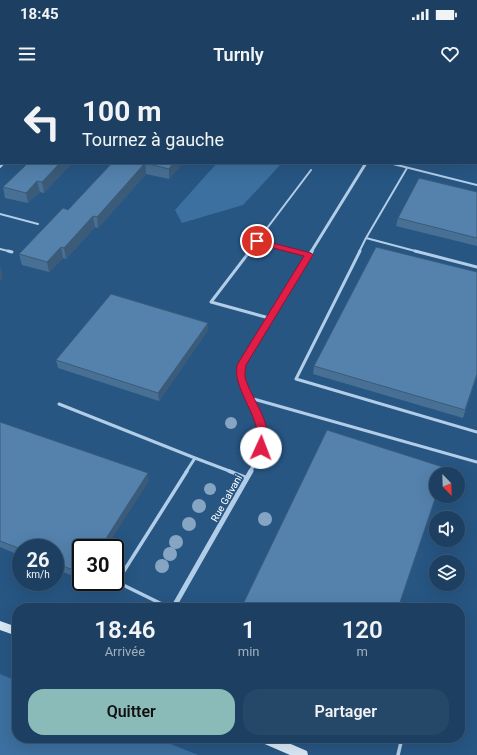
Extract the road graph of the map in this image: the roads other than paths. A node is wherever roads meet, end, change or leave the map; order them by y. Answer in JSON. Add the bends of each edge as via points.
{"nodes":[{"id":1,"x":365,"y":164,"type":"edge"},
{"id":2,"x":393,"y":164,"type":"edge"},
{"id":3,"x":407,"y":168,"type":"junction"},
{"id":4,"x":311,"y":170,"type":"dead end"},
{"id":5,"x":477,"y":185,"type":"edge"},
{"id":6,"x":0,"y":214,"type":"edge"},
{"id":7,"x":38,"y":224,"type":"dead end"},
{"id":8,"x":366,"y":238,"type":"junction"},
{"id":9,"x":257,"y":241,"type":"junction"},
{"id":10,"x":0,"y":249,"type":"edge"},
{"id":11,"x":12,"y":252,"type":"dead end"},
{"id":12,"x":309,"y":255,"type":"junction"},
{"id":13,"x":477,"y":267,"type":"edge"},
{"id":14,"x":269,"y":318,"type":"junction"},
{"id":15,"x":250,"y":398,"type":"junction"},
{"id":16,"x":59,"y":404,"type":"dead end"},
{"id":17,"x":477,"y":432,"type":"edge"},
{"id":18,"x":195,"y":458,"type":"junction"},
{"id":19,"x":477,"y":462,"type":"edge"},
{"id":20,"x":246,"y":478,"type":"junction"},
{"id":21,"x":161,"y":603,"type":"edge"},
{"id":22,"x":174,"y":603,"type":"edge"},
{"id":23,"x":0,"y":625,"type":"edge"},
{"id":24,"x":12,"y":630,"type":"edge"},
{"id":25,"x":275,"y":743,"type":"edge"},
{"id":26,"x":401,"y":743,"type":"edge"},
{"id":27,"x":303,"y":755,"type":"edge"},
{"id":28,"x":398,"y":755,"type":"edge"}],
"edges":[{"from":1,"to":12,"type":"street","name":"Rue Galvani"},
{"from":2,"to":3,"type":"lane"},
{"from":3,"to":5,"type":"lane"},
{"from":3,"to":8,"type":"lane"},
{"from":4,"to":9,"type":"lane"},
{"from":6,"to":7,"type":"lane"},
{"from":8,"to":13,"type":"lane"},
{"from":8,"to":17,"type":"lane","via":[[296,378]]},
{"from":9,"to":12,"type":"lane"},
{"from":9,"to":14,"type":"lane","via":[[211,302]]},
{"from":10,"to":11,"type":"lane"},
{"from":12,"to":14,"type":"street","name":"Rue Galvani"},
{"from":14,"to":15,"type":"street","name":"Rue Galvani","via":[[241,365],[241,376]]},
{"from":15,"to":19,"type":"lane"},
{"from":15,"to":20,"type":"street","name":"Rue Galvani","via":[[261,426],[263,441]]},
{"from":16,"to":18,"type":"lane"},
{"from":18,"to":20,"type":"lane"},
{"from":18,"to":21,"type":"lane","via":[[117,582]]},
{"from":20,"to":22,"type":"street","name":"Rue Galvani"},
{"from":23,"to":24,"type":"street"},
{"from":25,"to":27,"type":"street"},
{"from":26,"to":28,"type":"lane"}]}
